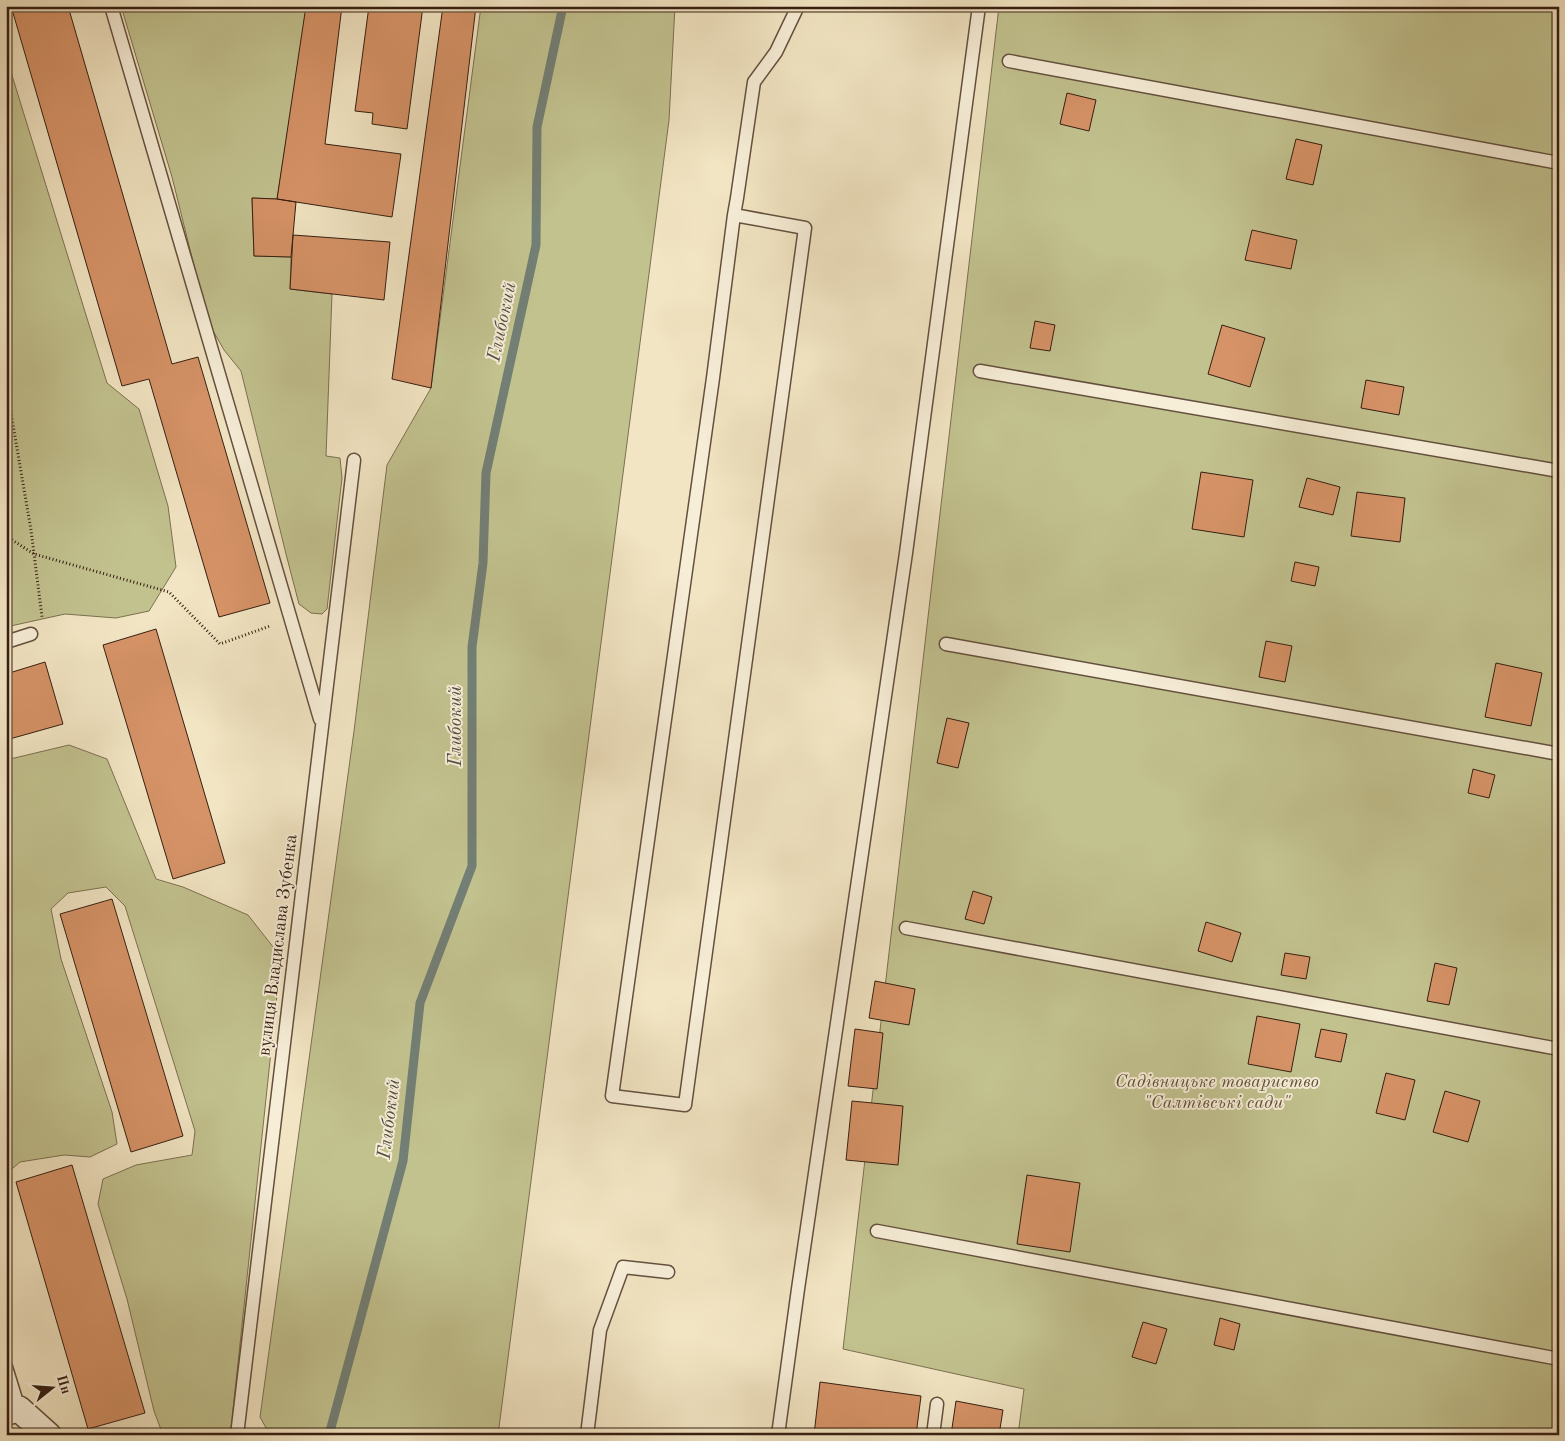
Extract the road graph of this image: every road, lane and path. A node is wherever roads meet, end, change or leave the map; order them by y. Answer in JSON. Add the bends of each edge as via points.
{"nodes":[{"id":1,"x":111,"y":6,"type":"edge"},
{"id":2,"x":798,"y":6,"type":"edge"},
{"id":3,"x":979,"y":6,"type":"edge"},
{"id":4,"x":1009,"y":61,"type":"dead end"},
{"id":5,"x":1559,"y":163,"type":"edge"},
{"id":6,"x":734,"y":215,"type":"junction"},
{"id":7,"x":980,"y":371,"type":"dead end"},
{"id":8,"x":6,"y":384,"type":"edge"},
{"id":9,"x":354,"y":460,"type":"dead end"},
{"id":10,"x":1559,"y":470,"type":"edge"},
{"id":11,"x":6,"y":536,"type":"edge"},
{"id":12,"x":34,"y":554,"type":"junction"},
{"id":13,"x":291,"y":619,"type":"junction"},
{"id":14,"x":31,"y":634,"type":"joint"},
{"id":15,"x":6,"y":642,"type":"edge"},
{"id":16,"x":946,"y":644,"type":"dead end"},
{"id":17,"x":322,"y":725,"type":"junction"},
{"id":18,"x":1559,"y":754,"type":"edge"},
{"id":19,"x":906,"y":928,"type":"dead end"},
{"id":20,"x":1559,"y":1049,"type":"edge"},
{"id":21,"x":877,"y":1230,"type":"dead end"},
{"id":22,"x":668,"y":1272,"type":"dead end"},
{"id":23,"x":1559,"y":1359,"type":"edge"},
{"id":24,"x":6,"y":1367,"type":"edge"},
{"id":25,"x":937,"y":1404,"type":"dead end"},
{"id":26,"x":12,"y":1411,"type":"edge"},
{"id":27,"x":48,"y":1435,"type":"edge"},
{"id":28,"x":237,"y":1435,"type":"edge"},
{"id":29,"x":587,"y":1435,"type":"edge"},
{"id":30,"x":778,"y":1435,"type":"edge"},
{"id":31,"x":933,"y":1435,"type":"edge"}],
"edges":[{"from":1,"to":13,"type":"lane"},
{"from":2,"to":6,"type":"lane","via":[[776,52],[754,82]]},
{"from":3,"to":30,"type":"lane","via":[[906,553]]},
{"from":4,"to":5,"type":"lane"},
{"from":6,"to":6,"type":"lane","via":[[612,1096],[685,1104],[806,228]]},
{"from":7,"to":10,"type":"lane"},
{"from":8,"to":12,"type":"path"},
{"from":9,"to":17,"type":"lane","name":"вулиця Владислава Зубенка"},
{"from":11,"to":12,"type":"path"},
{"from":12,"to":13,"type":"path","via":[[169,592],[220,644]]},
{"from":12,"to":14,"type":"path","via":[[43,625]]},
{"from":13,"to":17,"type":"lane"},
{"from":14,"to":15,"type":"lane"},
{"from":16,"to":18,"type":"lane"},
{"from":17,"to":28,"type":"lane","name":"вулиця Владислава Зубенка"},
{"from":19,"to":20,"type":"lane"},
{"from":21,"to":23,"type":"lane"},
{"from":22,"to":29,"type":"lane","via":[[623,1268],[600,1330]]},
{"from":24,"to":26,"type":"lane"},
{"from":25,"to":31,"type":"lane"},
{"from":26,"to":27,"type":"street"}]}
